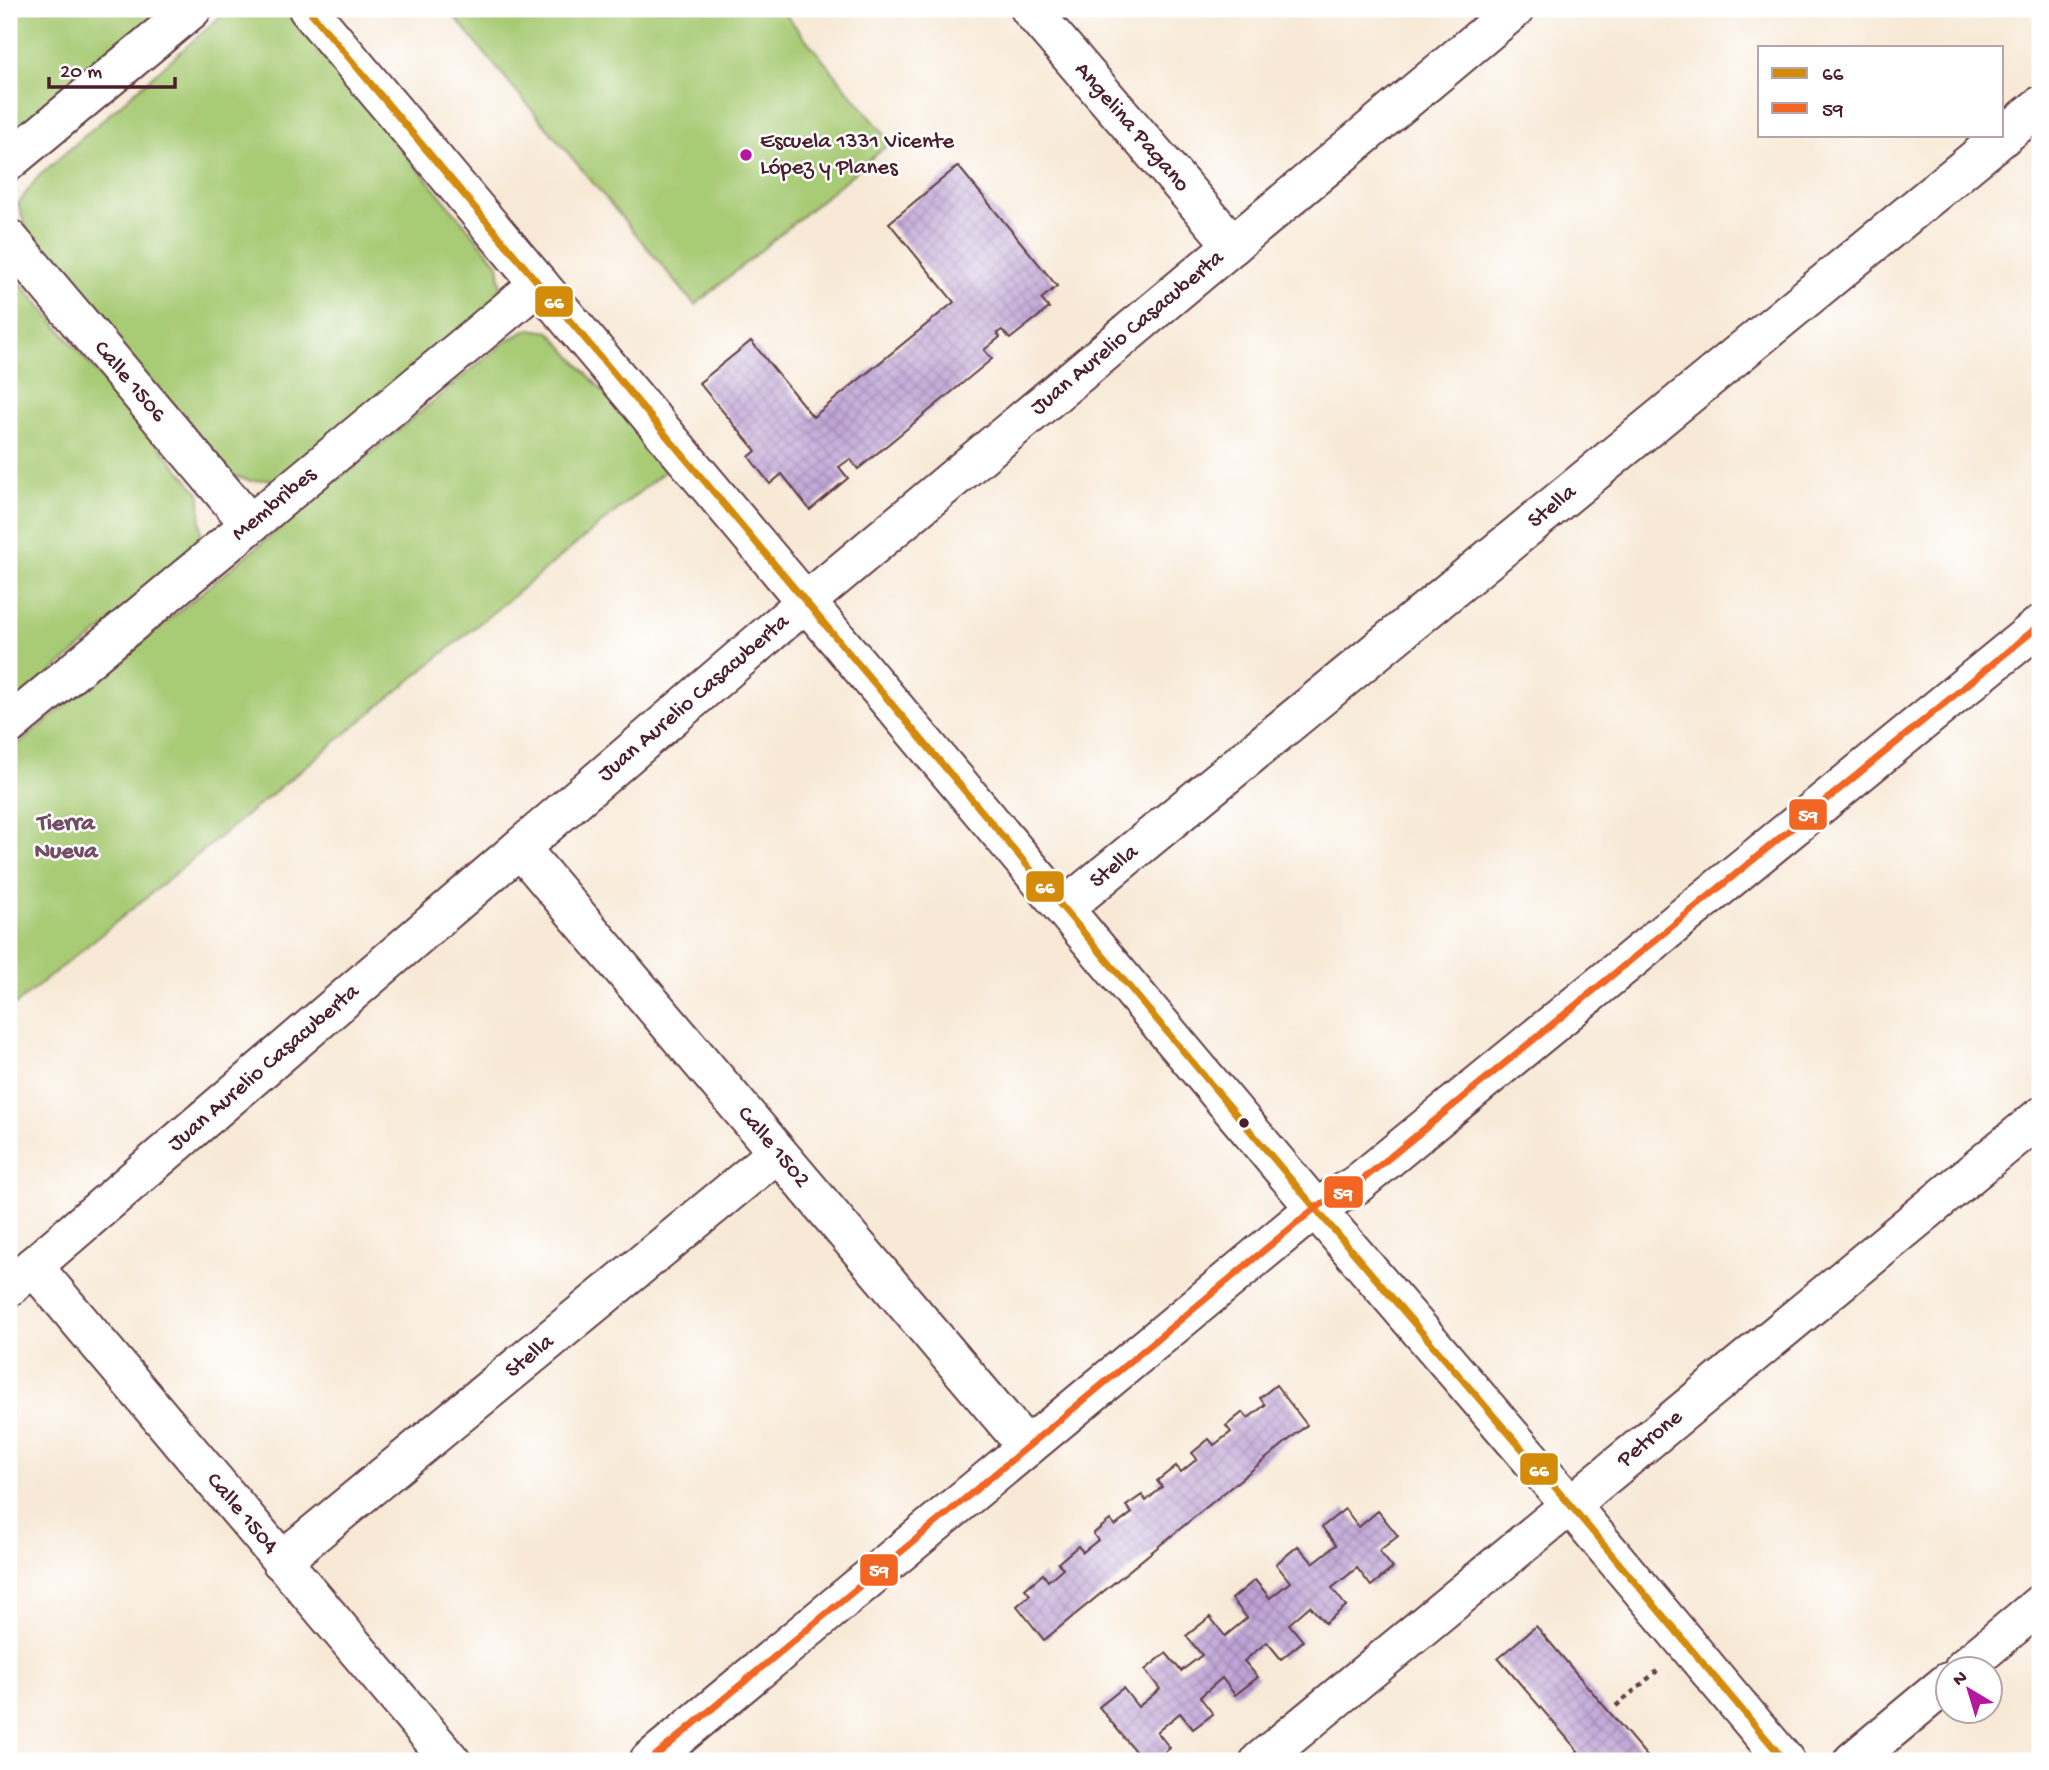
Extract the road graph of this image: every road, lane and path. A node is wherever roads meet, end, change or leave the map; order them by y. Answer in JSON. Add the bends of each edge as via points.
{"nodes":[{"id":1,"x":192,"y":9,"type":"edge"},
{"id":2,"x":308,"y":9,"type":"edge"},
{"id":3,"x":1030,"y":9,"type":"edge"},
{"id":4,"x":1516,"y":9,"type":"edge"},
{"id":5,"x":2040,"y":106,"type":"edge"},
{"id":6,"x":2003,"y":136,"type":"edge"},
{"id":7,"x":2004,"y":136,"type":"edge"},
{"id":8,"x":9,"y":161,"type":"edge"},
{"id":9,"x":9,"y":239,"type":"edge"},
{"id":10,"x":1233,"y":245,"type":"junction"},
{"id":11,"x":539,"y":284,"type":"junction"},
{"id":12,"x":250,"y":524,"type":"junction"},
{"id":13,"x":807,"y":601,"type":"junction"},
{"id":14,"x":2040,"y":625,"type":"edge"},
{"id":15,"x":9,"y":725,"type":"edge"},
{"id":16,"x":520,"y":848,"type":"junction"},
{"id":17,"x":1064,"y":908,"type":"junction"},
{"id":18,"x":2040,"y":1117,"type":"edge"},
{"id":19,"x":777,"y":1153,"type":"junction"},
{"id":20,"x":1315,"y":1208,"type":"junction"},
{"id":21,"x":21,"y":1277,"type":"edge"},
{"id":22,"x":1027,"y":1447,"type":"junction"},
{"id":23,"x":1571,"y":1506,"type":"junction"},
{"id":24,"x":281,"y":1561,"type":"junction"},
{"id":25,"x":2040,"y":1604,"type":"edge"},
{"id":26,"x":1687,"y":1646,"type":"junction"},
{"id":27,"x":1981,"y":1654,"type":"edge"},
{"id":28,"x":1934,"y":1694,"type":"edge"},
{"id":29,"x":1616,"y":1706,"type":"dead end"},
{"id":30,"x":450,"y":1761,"type":"edge"},
{"id":31,"x":649,"y":1761,"type":"edge"},
{"id":32,"x":1260,"y":1761,"type":"edge"},
{"id":33,"x":1785,"y":1761,"type":"edge"},
{"id":34,"x":1853,"y":1761,"type":"edge"}],
"edges":[{"from":1,"to":8,"type":"street"},
{"from":2,"to":11,"type":"street"},
{"from":3,"to":10,"type":"street","name":"Angelina Pagano"},
{"from":4,"to":10,"type":"street","name":"Juan Aurelio Casacuberta"},
{"from":5,"to":7,"type":"street","name":"Stella"},
{"from":6,"to":17,"type":"street","name":"Stella"},
{"from":9,"to":12,"type":"street","name":"Calle 1506"},
{"from":10,"to":13,"type":"street","name":"Juan Aurelio Casacuberta"},
{"from":11,"to":12,"type":"street","name":"Membribes"},
{"from":11,"to":13,"type":"street"},
{"from":12,"to":15,"type":"street","name":"Membribes"},
{"from":13,"to":16,"type":"street","name":"Juan Aurelio Casacuberta"},
{"from":13,"to":17,"type":"street"},
{"from":14,"to":20,"type":"street","via":[[1356,1185]]},
{"from":16,"to":19,"type":"street","name":"Calle 1502"},
{"from":16,"to":21,"type":"street","name":"Juan Aurelio Casacuberta"},
{"from":17,"to":20,"type":"street"},
{"from":18,"to":23,"type":"street","name":"Petrone"},
{"from":19,"to":22,"type":"street","name":"Calle 1502"},
{"from":19,"to":24,"type":"street","name":"Stella"},
{"from":20,"to":22,"type":"street"},
{"from":20,"to":23,"type":"street"},
{"from":21,"to":24,"type":"street","name":"Calle 1504"},
{"from":22,"to":31,"type":"street"},
{"from":23,"to":26,"type":"street"},
{"from":23,"to":32,"type":"street","name":"Petrone"},
{"from":24,"to":30,"type":"street","name":"Calle 1504"},
{"from":25,"to":27,"type":"street"},
{"from":26,"to":29,"type":"path"},
{"from":26,"to":33,"type":"street"},
{"from":28,"to":34,"type":"street"}]}
